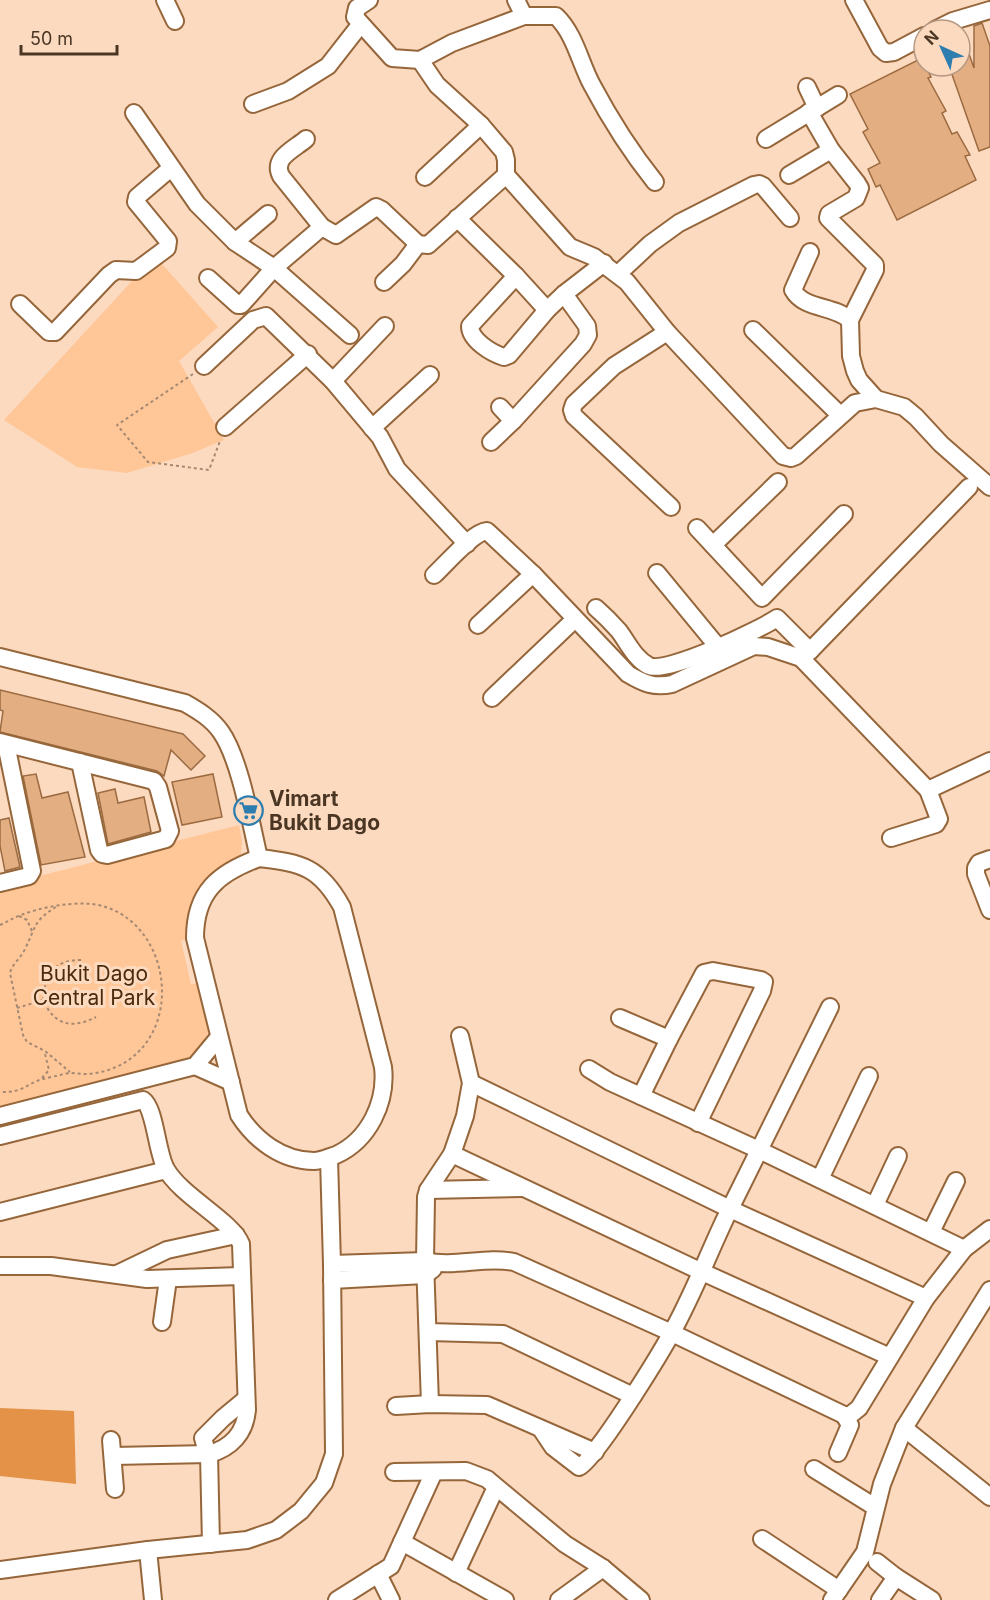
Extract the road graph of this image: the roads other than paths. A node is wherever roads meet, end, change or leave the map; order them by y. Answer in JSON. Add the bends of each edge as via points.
{"nodes":[{"id":1,"x":165,"y":0,"type":"edge"},
{"id":2,"x":369,"y":0,"type":"edge"},
{"id":3,"x":516,"y":0,"type":"edge"},
{"id":4,"x":854,"y":0,"type":"edge"},
{"id":5,"x":990,"y":10,"type":"edge"},
{"id":6,"x":524,"y":16,"type":"junction"},
{"id":7,"x":963,"y":18,"type":"edge"},
{"id":8,"x":175,"y":21,"type":"dead end"},
{"id":9,"x":360,"y":25,"type":"junction"},
{"id":10,"x":912,"y":42,"type":"edge"},
{"id":11,"x":420,"y":60,"type":"junction"},
{"id":12,"x":807,"y":87,"type":"dead end"},
{"id":13,"x":838,"y":95,"type":"dead end"},
{"id":14,"x":253,"y":104,"type":"dead end"},
{"id":15,"x":813,"y":110,"type":"junction"},
{"id":16,"x":134,"y":113,"type":"dead end"},
{"id":17,"x":481,"y":125,"type":"junction"},
{"id":18,"x":306,"y":139,"type":"dead end"},
{"id":19,"x":766,"y":139,"type":"dead end"},
{"id":20,"x":831,"y":150,"type":"junction"},
{"id":21,"x":171,"y":168,"type":"junction"},
{"id":22,"x":789,"y":175,"type":"dead end"},
{"id":23,"x":506,"y":176,"type":"junction"},
{"id":24,"x":425,"y":177,"type":"dead end"},
{"id":25,"x":655,"y":182,"type":"dead end"},
{"id":26,"x":268,"y":214,"type":"dead end"},
{"id":27,"x":457,"y":218,"type":"junction"},
{"id":28,"x":790,"y":218,"type":"dead end"},
{"id":29,"x":322,"y":226,"type":"junction"},
{"id":30,"x":234,"y":242,"type":"junction"},
{"id":31,"x":418,"y":244,"type":"junction"},
{"id":32,"x":810,"y":252,"type":"dead end"},
{"id":33,"x":604,"y":264,"type":"junction"},
{"id":34,"x":274,"y":268,"type":"junction"},
{"id":35,"x":618,"y":274,"type":"junction"},
{"id":36,"x":516,"y":276,"type":"junction"},
{"id":37,"x":208,"y":278,"type":"dead end"},
{"id":38,"x":384,"y":282,"type":"dead end"},
{"id":39,"x":564,"y":294,"type":"junction"},
{"id":40,"x":20,"y":304,"type":"dead end"},
{"id":41,"x":547,"y":310,"type":"junction"},
{"id":42,"x":850,"y":320,"type":"junction"},
{"id":43,"x":385,"y":326,"type":"dead end"},
{"id":44,"x":753,"y":330,"type":"dead end"},
{"id":45,"x":667,"y":332,"type":"junction"},
{"id":46,"x":350,"y":335,"type":"dead end"},
{"id":47,"x":308,"y":354,"type":"junction"},
{"id":48,"x":204,"y":366,"type":"road end"},
{"id":49,"x":430,"y":375,"type":"dead end"},
{"id":50,"x":333,"y":381,"type":"junction"},
{"id":51,"x":876,"y":399,"type":"junction"},
{"id":52,"x":500,"y":407,"type":"dead end"},
{"id":53,"x":840,"y":415,"type":"junction"},
{"id":54,"x":513,"y":421,"type":"junction"},
{"id":55,"x":225,"y":427,"type":"road end"},
{"id":56,"x":372,"y":428,"type":"junction"},
{"id":57,"x":491,"y":442,"type":"dead end"},
{"id":58,"x":778,"y":482,"type":"dead end"},
{"id":59,"x":969,"y":487,"type":"dead end"},
{"id":60,"x":990,"y":488,"type":"edge"},
{"id":61,"x":671,"y":507,"type":"dead end"},
{"id":62,"x":844,"y":514,"type":"dead end"},
{"id":63,"x":697,"y":528,"type":"dead end"},
{"id":64,"x":467,"y":544,"type":"junction"},
{"id":65,"x":713,"y":545,"type":"junction"},
{"id":66,"x":657,"y":573,"type":"dead end"},
{"id":67,"x":533,"y":574,"type":"junction"},
{"id":68,"x":434,"y":575,"type":"dead end"},
{"id":69,"x":762,"y":598,"type":"junction"},
{"id":70,"x":596,"y":608,"type":"dead end"},
{"id":71,"x":777,"y":618,"type":"junction"},
{"id":72,"x":575,"y":619,"type":"junction"},
{"id":73,"x":478,"y":625,"type":"dead end"},
{"id":74,"x":718,"y":647,"type":"junction"},
{"id":75,"x":806,"y":655,"type":"junction"},
{"id":76,"x":0,"y":657,"type":"edge"},
{"id":77,"x":492,"y":698,"type":"dead end"},
{"id":78,"x":3,"y":743,"type":"edge"},
{"id":79,"x":990,"y":761,"type":"edge"},
{"id":80,"x":81,"y":762,"type":"junction"},
{"id":81,"x":928,"y":790,"type":"junction"},
{"id":82,"x":891,"y":838,"type":"dead end"},
{"id":83,"x":259,"y":858,"type":"junction"},
{"id":84,"x":990,"y":859,"type":"edge"},
{"id":85,"x":0,"y":883,"type":"edge"},
{"id":86,"x":990,"y":910,"type":"edge"},
{"id":87,"x":830,"y":1007,"type":"dead end"},
{"id":88,"x":620,"y":1018,"type":"dead end"},
{"id":89,"x":460,"y":1036,"type":"dead end"},
{"id":90,"x":219,"y":1037,"type":"junction"},
{"id":91,"x":669,"y":1039,"type":"junction"},
{"id":92,"x":195,"y":1066,"type":"junction"},
{"id":93,"x":589,"y":1069,"type":"dead end"},
{"id":94,"x":869,"y":1076,"type":"dead end"},
{"id":95,"x":231,"y":1083,"type":"junction"},
{"id":96,"x":471,"y":1083,"type":"junction"},
{"id":97,"x":641,"y":1096,"type":"junction"},
{"id":98,"x":0,"y":1116,"type":"edge"},
{"id":99,"x":698,"y":1122,"type":"junction"},
{"id":100,"x":0,"y":1136,"type":"edge"},
{"id":101,"x":759,"y":1150,"type":"junction"},
{"id":102,"x":452,"y":1154,"type":"junction"},
{"id":103,"x":898,"y":1156,"type":"dead end"},
{"id":104,"x":329,"y":1158,"type":"junction"},
{"id":105,"x":166,"y":1170,"type":"junction"},
{"id":106,"x":819,"y":1179,"type":"junction"},
{"id":107,"x":956,"y":1181,"type":"dead end"},
{"id":108,"x":526,"y":1188,"type":"junction"},
{"id":109,"x":428,"y":1190,"type":"junction"},
{"id":110,"x":874,"y":1205,"type":"junction"},
{"id":111,"x":730,"y":1209,"type":"junction"},
{"id":112,"x":0,"y":1212,"type":"edge"},
{"id":113,"x":990,"y":1229,"type":"edge"},
{"id":114,"x":931,"y":1232,"type":"junction"},
{"id":115,"x":236,"y":1235,"type":"junction"},
{"id":116,"x":964,"y":1249,"type":"junction"},
{"id":117,"x":0,"y":1266,"type":"edge"},
{"id":118,"x":429,"y":1267,"type":"junction"},
{"id":119,"x":700,"y":1271,"type":"junction"},
{"id":120,"x":332,"y":1272,"type":"junction"},
{"id":121,"x":117,"y":1274,"type":"junction"},
{"id":122,"x":241,"y":1276,"type":"junction"},
{"id":123,"x":168,"y":1279,"type":"junction"},
{"id":124,"x":988,"y":1296,"type":"edge"},
{"id":125,"x":926,"y":1298,"type":"junction"},
{"id":126,"x":162,"y":1322,"type":"dead end"},
{"id":127,"x":428,"y":1332,"type":"junction"},
{"id":128,"x":672,"y":1333,"type":"junction"},
{"id":129,"x":890,"y":1357,"type":"junction"},
{"id":130,"x":633,"y":1396,"type":"junction"},
{"id":131,"x":246,"y":1399,"type":"junction"},
{"id":132,"x":430,"y":1404,"type":"junction"},
{"id":133,"x":396,"y":1406,"type":"dead end"},
{"id":134,"x":843,"y":1415,"type":"junction"},
{"id":135,"x":904,"y":1428,"type":"junction"},
{"id":136,"x":208,"y":1453,"type":"junction"},
{"id":137,"x":838,"y":1453,"type":"dead end"},
{"id":138,"x":814,"y":1470,"type":"dead end"},
{"id":139,"x":394,"y":1472,"type":"dead end"},
{"id":140,"x":434,"y":1472,"type":"junction"},
{"id":141,"x":496,"y":1486,"type":"junction"},
{"id":142,"x":115,"y":1490,"type":"dead end"},
{"id":143,"x":990,"y":1497,"type":"edge"},
{"id":144,"x":876,"y":1507,"type":"junction"},
{"id":145,"x":762,"y":1539,"type":"dead end"},
{"id":146,"x":402,"y":1542,"type":"junction"},
{"id":147,"x":211,"y":1544,"type":"junction"},
{"id":148,"x":148,"y":1550,"type":"junction"},
{"id":149,"x":877,"y":1562,"type":"dead end"},
{"id":150,"x":603,"y":1568,"type":"junction"},
{"id":151,"x":0,"y":1570,"type":"edge"},
{"id":152,"x":456,"y":1572,"type":"junction"},
{"id":153,"x":378,"y":1574,"type":"junction"},
{"id":154,"x":896,"y":1577,"type":"junction"},
{"id":155,"x":836,"y":1595,"type":"edge"},
{"id":156,"x":153,"y":1600,"type":"edge"},
{"id":157,"x":338,"y":1600,"type":"edge"},
{"id":158,"x":391,"y":1600,"type":"edge"},
{"id":159,"x":505,"y":1600,"type":"edge"},
{"id":160,"x":559,"y":1600,"type":"edge"},
{"id":161,"x":641,"y":1600,"type":"edge"},
{"id":162,"x":880,"y":1600,"type":"edge"},
{"id":163,"x":932,"y":1600,"type":"edge"}],
"edges":[{"from":1,"to":8,"type":"street"},
{"from":2,"to":9,"type":"street","via":[[355,13]]},
{"from":3,"to":6,"type":"street"},
{"from":4,"to":10,"type":"street","via":[[886,53]]},
{"from":5,"to":7,"type":"street"},
{"from":6,"to":11,"type":"street","via":[[452,43]]},
{"from":6,"to":25,"type":"street","via":[[552,15],[559,19],[610,117]]},
{"from":9,"to":11,"type":"street","via":[[392,58]]},
{"from":9,"to":14,"type":"street","via":[[328,66],[288,91]]},
{"from":11,"to":17,"type":"street","via":[[437,85]]},
{"from":12,"to":15,"type":"street"},
{"from":13,"to":15,"type":"street"},
{"from":15,"to":19,"type":"street"},
{"from":15,"to":20,"type":"street"},
{"from":16,"to":21,"type":"street"},
{"from":17,"to":23,"type":"street","via":[[504,152]]},
{"from":17,"to":24,"type":"street"},
{"from":18,"to":29,"type":"street","via":[[280,160],[278,170]]},
{"from":20,"to":22,"type":"street"},
{"from":20,"to":42,"type":"street","via":[[860,188],[856,198],[828,218],[875,265]]},
{"from":21,"to":30,"type":"street","via":[[197,204]]},
{"from":21,"to":40,"type":"street","via":[[136,202],[168,241],[166,248],[136,271],[116,270],[109,275],[55,332],[49,332]]},
{"from":23,"to":27,"type":"street"},
{"from":23,"to":33,"type":"street","via":[[570,247]]},
{"from":26,"to":30,"type":"street"},
{"from":27,"to":31,"type":"street","via":[[432,243]]},
{"from":27,"to":36,"type":"street"},
{"from":28,"to":35,"type":"street","via":[[763,186],[754,185],[679,223]]},
{"from":29,"to":31,"type":"street","via":[[336,236],[376,207]]},
{"from":29,"to":34,"type":"street"},
{"from":30,"to":34,"type":"street"},
{"from":31,"to":38,"type":"street"},
{"from":32,"to":42,"type":"street","via":[[795,283],[796,297]]},
{"from":33,"to":35,"type":"street"},
{"from":33,"to":39,"type":"street"},
{"from":34,"to":37,"type":"street","via":[[241,305]]},
{"from":34,"to":46,"type":"street"},
{"from":35,"to":45,"type":"street"},
{"from":36,"to":41,"type":"street"},
{"from":36,"to":41,"type":"street","via":[[473,321],[473,338],[504,357]]},
{"from":39,"to":41,"type":"street"},
{"from":39,"to":54,"type":"street","via":[[587,326],[588,335]]},
{"from":42,"to":51,"type":"street","via":[[855,372]]},
{"from":43,"to":50,"type":"street"},
{"from":44,"to":53,"type":"street"},
{"from":45,"to":53,"type":"street","via":[[786,458],[796,456]]},
{"from":45,"to":61,"type":"street","via":[[614,366],[572,410],[574,417]]},
{"from":47,"to":48,"type":"street","via":[[267,316],[253,320]]},
{"from":47,"to":50,"type":"street"},
{"from":47,"to":55,"type":"street"},
{"from":49,"to":56,"type":"street"},
{"from":50,"to":56,"type":"street"},
{"from":51,"to":53,"type":"street","via":[[855,403]]},
{"from":51,"to":60,"type":"street","via":[[904,407]]},
{"from":52,"to":54,"type":"street"},
{"from":54,"to":57,"type":"street"},
{"from":56,"to":64,"type":"street","via":[[397,469]]},
{"from":58,"to":65,"type":"street"},
{"from":59,"to":75,"type":"street"},
{"from":62,"to":69,"type":"street"},
{"from":63,"to":65,"type":"street"},
{"from":64,"to":67,"type":"street","via":[[487,531]]},
{"from":64,"to":68,"type":"street"},
{"from":65,"to":69,"type":"street"},
{"from":66,"to":74,"type":"street"},
{"from":67,"to":72,"type":"street"},
{"from":67,"to":73,"type":"street"},
{"from":69,"to":71,"type":"street"},
{"from":70,"to":74,"type":"street","via":[[649,666],[673,665]]},
{"from":71,"to":74,"type":"street"},
{"from":71,"to":75,"type":"street"},
{"from":72,"to":75,"type":"street","via":[[628,674],[642,683],[660,687],[754,646]]},
{"from":72,"to":77,"type":"street"},
{"from":75,"to":81,"type":"street"},
{"from":76,"to":83,"type":"street","via":[[185,703],[206,716],[231,750]]},
{"from":78,"to":80,"type":"street"},
{"from":78,"to":85,"type":"street","via":[[32,871],[29,876]]},
{"from":79,"to":81,"type":"street"},
{"from":80,"to":80,"type":"street","via":[[154,781],[170,831],[166,839],[102,854]]},
{"from":81,"to":82,"type":"street","via":[[939,819],[936,824]]},
{"from":83,"to":90,"type":"street","via":[[236,866],[221,878],[200,902],[195,920],[195,938]]},
{"from":83,"to":104,"type":"street","via":[[292,862],[311,870],[335,895],[342,907],[383,1067],[385,1083],[376,1116],[355,1141]]},
{"from":84,"to":86,"type":"street","via":[[976,868]]},
{"from":87,"to":101,"type":"street"},
{"from":88,"to":91,"type":"street"},
{"from":89,"to":96,"type":"street"},
{"from":90,"to":92,"type":"street"},
{"from":90,"to":95,"type":"street"},
{"from":91,"to":97,"type":"street"},
{"from":91,"to":99,"type":"street","via":[[704,973],[713,971],[764,982]]},
{"from":92,"to":95,"type":"street"},
{"from":92,"to":98,"type":"street"},
{"from":93,"to":97,"type":"street"},
{"from":94,"to":106,"type":"street"},
{"from":95,"to":104,"type":"street","via":[[238,1115],[261,1142],[298,1159]]},
{"from":96,"to":102,"type":"street"},
{"from":96,"to":111,"type":"street"},
{"from":97,"to":99,"type":"street"},
{"from":99,"to":101,"type":"street"},
{"from":100,"to":105,"type":"street","via":[[143,1100]]},
{"from":101,"to":106,"type":"street"},
{"from":101,"to":111,"type":"street"},
{"from":102,"to":108,"type":"street"},
{"from":102,"to":109,"type":"street"},
{"from":103,"to":110,"type":"street"},
{"from":104,"to":120,"type":"street"},
{"from":105,"to":112,"type":"street"},
{"from":105,"to":115,"type":"street"},
{"from":106,"to":110,"type":"street"},
{"from":107,"to":114,"type":"street"},
{"from":108,"to":109,"type":"street"},
{"from":108,"to":119,"type":"street"},
{"from":109,"to":118,"type":"street","via":[[425,1205]]},
{"from":110,"to":114,"type":"street"},
{"from":111,"to":119,"type":"street"},
{"from":111,"to":125,"type":"street"},
{"from":113,"to":116,"type":"street"},
{"from":114,"to":116,"type":"street"},
{"from":115,"to":121,"type":"street","via":[[167,1250]]},
{"from":115,"to":122,"type":"street","via":[[241,1244]]},
{"from":116,"to":125,"type":"street"},
{"from":117,"to":121,"type":"street","via":[[51,1266]]},
{"from":118,"to":120,"type":"street"},
{"from":118,"to":127,"type":"street"},
{"from":118,"to":128,"type":"street","via":[[503,1259]]},
{"from":119,"to":128,"type":"street"},
{"from":119,"to":129,"type":"street"},
{"from":120,"to":147,"type":"street","via":[[334,1454],[324,1484],[301,1511],[276,1530],[247,1540]]},
{"from":121,"to":123,"type":"street"},
{"from":122,"to":123,"type":"street"},
{"from":122,"to":131,"type":"street"},
{"from":123,"to":126,"type":"street"},
{"from":124,"to":135,"type":"street"},
{"from":125,"to":129,"type":"street"},
{"from":127,"to":130,"type":"street","via":[[502,1334]]},
{"from":127,"to":132,"type":"street"},
{"from":128,"to":130,"type":"street"},
{"from":128,"to":134,"type":"street"},
{"from":129,"to":134,"type":"street","via":[[859,1408],[854,1414]]},
{"from":130,"to":132,"type":"street","via":[[595,1452],[579,1467],[553,1448],[541,1429],[487,1405]]},
{"from":131,"to":136,"type":"street","via":[[203,1438]]},
{"from":131,"to":136,"type":"street","via":[[243,1429],[234,1441]]},
{"from":132,"to":133,"type":"street"},
{"from":134,"to":137,"type":"street","via":[[850,1425]]},
{"from":135,"to":143,"type":"street"},
{"from":135,"to":144,"type":"street"},
{"from":136,"to":142,"type":"street","via":[[112,1448]]},
{"from":136,"to":147,"type":"street"},
{"from":138,"to":144,"type":"street"},
{"from":139,"to":140,"type":"street"},
{"from":140,"to":141,"type":"street","via":[[466,1471]]},
{"from":140,"to":146,"type":"street"},
{"from":141,"to":150,"type":"street","via":[[565,1544]]},
{"from":141,"to":152,"type":"street"},
{"from":144,"to":155,"type":"street","via":[[865,1552]]},
{"from":145,"to":155,"type":"street"},
{"from":146,"to":152,"type":"street"},
{"from":146,"to":153,"type":"street","via":[[390,1566]]},
{"from":147,"to":148,"type":"street"},
{"from":148,"to":151,"type":"street"},
{"from":148,"to":156,"type":"street"},
{"from":149,"to":154,"type":"street"},
{"from":150,"to":160,"type":"street"},
{"from":150,"to":161,"type":"street"},
{"from":152,"to":159,"type":"street"},
{"from":153,"to":157,"type":"street"},
{"from":153,"to":158,"type":"street"},
{"from":154,"to":162,"type":"street"},
{"from":154,"to":163,"type":"street"}]}
